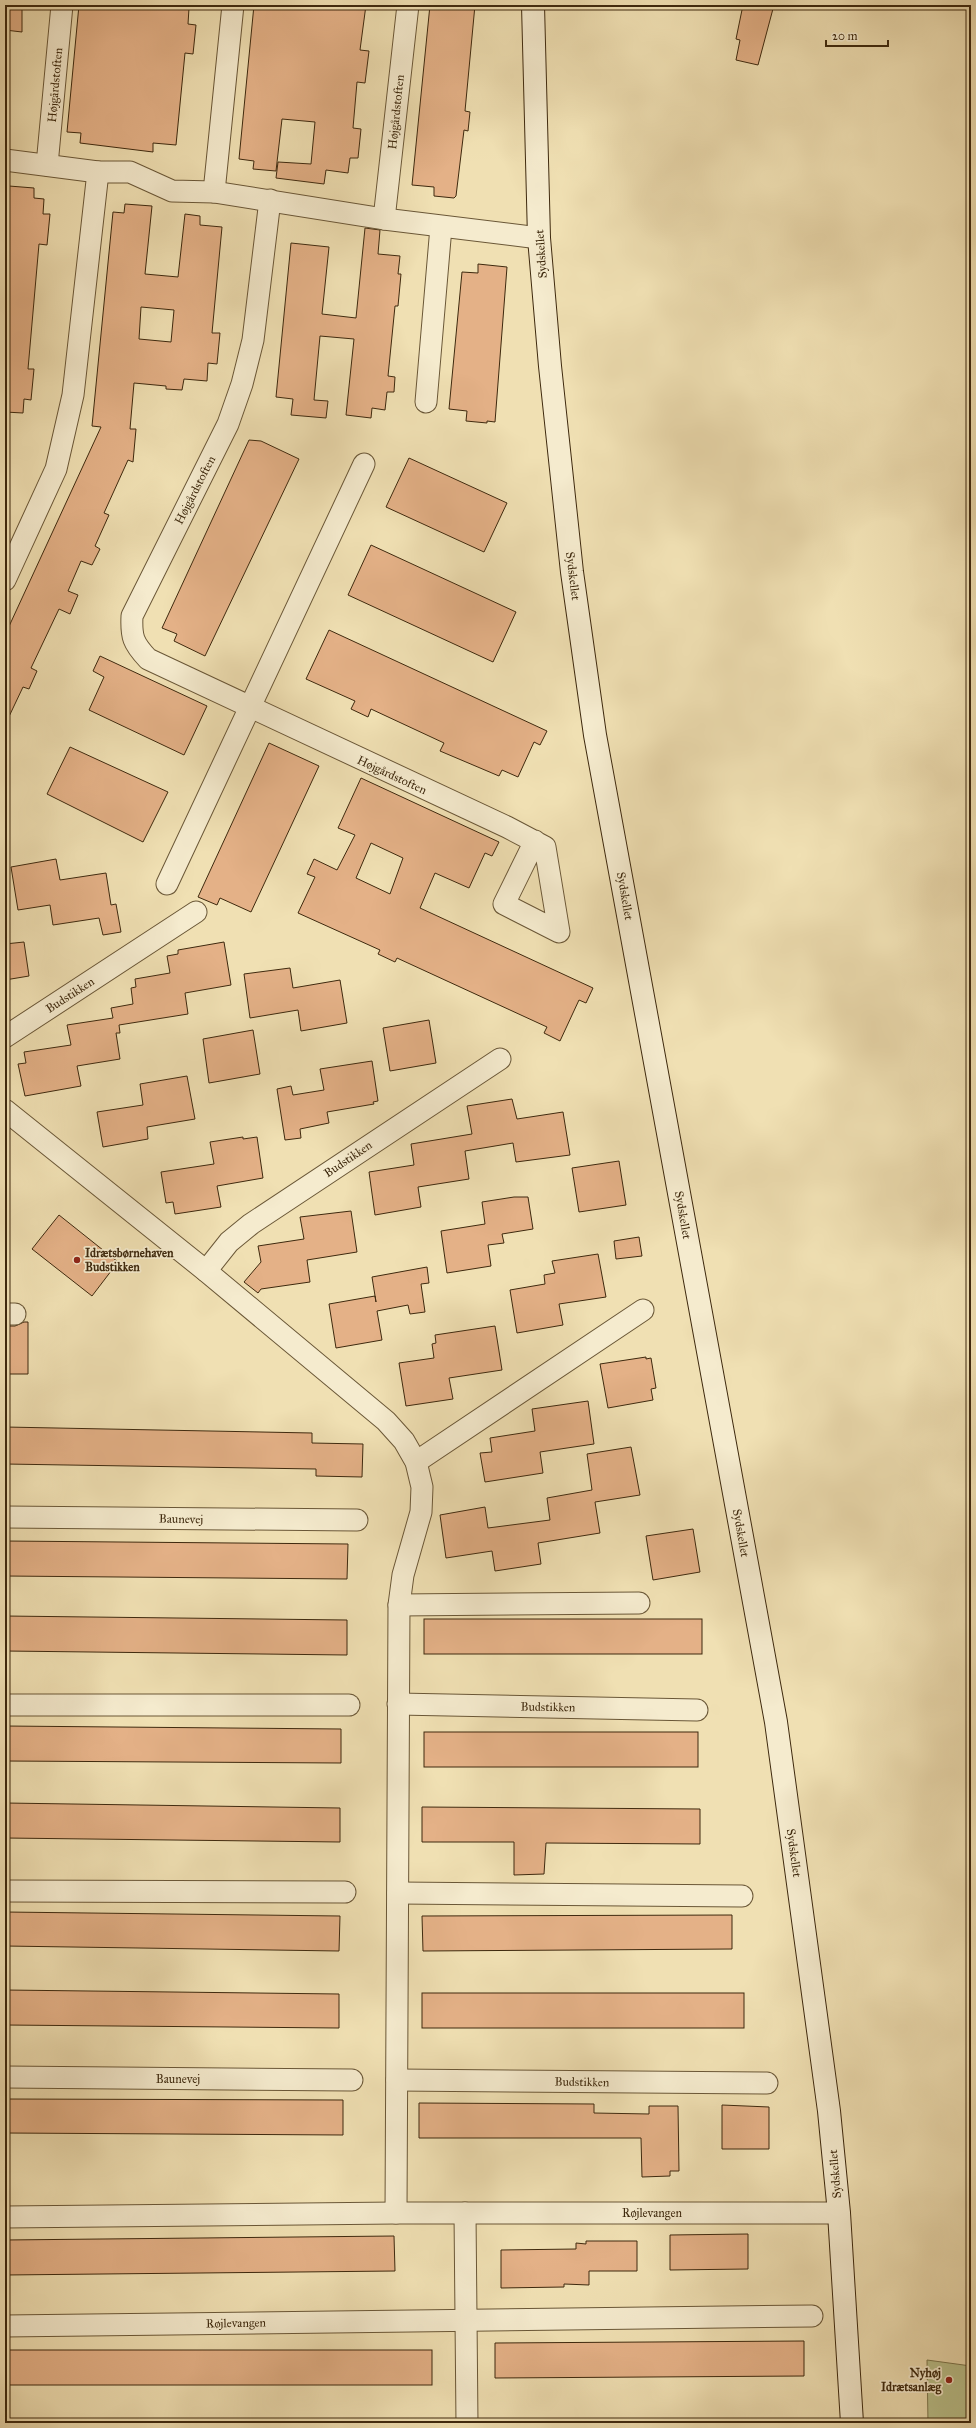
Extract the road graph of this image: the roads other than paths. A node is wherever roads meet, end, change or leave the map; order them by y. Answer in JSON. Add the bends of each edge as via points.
{"nodes":[{"id":1,"x":62,"y":5,"type":"edge"},
{"id":2,"x":233,"y":5,"type":"edge"},
{"id":3,"x":408,"y":5,"type":"edge"},
{"id":4,"x":533,"y":5,"type":"edge"},
{"id":5,"x":5,"y":160,"type":"edge"},
{"id":6,"x":47,"y":165,"type":"junction"},
{"id":7,"x":98,"y":172,"type":"junction"},
{"id":8,"x":214,"y":192,"type":"junction"},
{"id":9,"x":270,"y":200,"type":"junction"},
{"id":10,"x":384,"y":219,"type":"junction"},
{"id":11,"x":441,"y":227,"type":"junction"},
{"id":12,"x":539,"y":238,"type":"junction"},
{"id":13,"x":426,"y":402,"type":"dead end"},
{"id":14,"x":364,"y":464,"type":"dead end"},
{"id":15,"x":5,"y":580,"type":"edge"},
{"id":16,"x":250,"y":708,"type":"junction"},
{"id":17,"x":535,"y":841,"type":"dead end"},
{"id":18,"x":167,"y":884,"type":"dead end"},
{"id":19,"x":196,"y":912,"type":"dead end"},
{"id":20,"x":5,"y":1037,"type":"edge"},
{"id":21,"x":500,"y":1059,"type":"dead end"},
{"id":22,"x":5,"y":1110,"type":"edge"},
{"id":23,"x":206,"y":1271,"type":"junction"},
{"id":24,"x":643,"y":1310,"type":"dead end"},
{"id":25,"x":416,"y":1462,"type":"junction"},
{"id":26,"x":5,"y":1517,"type":"edge"},
{"id":27,"x":356,"y":1520,"type":"dead end"},
{"id":28,"x":639,"y":1603,"type":"dead end"},
{"id":29,"x":400,"y":1605,"type":"junction"},
{"id":30,"x":398,"y":1704,"type":"junction"},
{"id":31,"x":349,"y":1705,"type":"dead end"},
{"id":32,"x":5,"y":1706,"type":"edge"},
{"id":33,"x":697,"y":1710,"type":"dead end"},
{"id":34,"x":5,"y":1890,"type":"edge"},
{"id":35,"x":345,"y":1892,"type":"dead end"},
{"id":36,"x":398,"y":1893,"type":"junction"},
{"id":37,"x":742,"y":1896,"type":"dead end"},
{"id":38,"x":5,"y":2077,"type":"edge"},
{"id":39,"x":352,"y":2080,"type":"dead end"},
{"id":40,"x":397,"y":2080,"type":"junction"},
{"id":41,"x":767,"y":2083,"type":"dead end"},
{"id":42,"x":396,"y":2213,"type":"junction"},
{"id":43,"x":465,"y":2213,"type":"junction"},
{"id":44,"x":839,"y":2213,"type":"junction"},
{"id":45,"x":5,"y":2217,"type":"edge"},
{"id":46,"x":812,"y":2316,"type":"dead end"},
{"id":47,"x":466,"y":2320,"type":"junction"},
{"id":48,"x":5,"y":2326,"type":"edge"},
{"id":49,"x":467,"y":2423,"type":"edge"},
{"id":50,"x":852,"y":2423,"type":"edge"}],
"edges":[{"from":1,"to":6,"type":"street","name":"Højgårdstoften"},
{"from":2,"to":8,"type":"street"},
{"from":3,"to":10,"type":"street","name":"Højgårdstoften"},
{"from":4,"to":12,"type":"street","name":"Sydskellet"},
{"from":5,"to":6,"type":"street"},
{"from":6,"to":7,"type":"street"},
{"from":7,"to":8,"type":"street","via":[[130,172],[172,191]]},
{"from":7,"to":15,"type":"street","via":[[73,395],[56,469]]},
{"from":8,"to":9,"type":"street"},
{"from":9,"to":10,"type":"street"},
{"from":9,"to":16,"type":"street","name":"Højgårdstoften","via":[[253,340],[242,384],[228,424],[132,616],[131,631],[135,645],[148,658]]},
{"from":10,"to":11,"type":"street"},
{"from":11,"to":12,"type":"street"},
{"from":11,"to":13,"type":"street"},
{"from":12,"to":44,"type":"street","name":"Sydskellet","via":[[571,564],[595,735],[776,1722],[829,2111]]},
{"from":14,"to":16,"type":"street"},
{"from":16,"to":17,"type":"street","name":"Højgårdstoften"},
{"from":16,"to":18,"type":"street"},
{"from":19,"to":20,"type":"street","name":"Budstikken"},
{"from":21,"to":23,"type":"street","name":"Budstikken","via":[[251,1224],[229,1242]]},
{"from":22,"to":23,"type":"street"},
{"from":23,"to":25,"type":"street","via":[[386,1421],[404,1441]]},
{"from":24,"to":25,"type":"street"},
{"from":25,"to":29,"type":"street","via":[[423,1499],[403,1575]]},
{"from":26,"to":27,"type":"street","name":"Baunevej"},
{"from":28,"to":29,"type":"street"},
{"from":29,"to":30,"type":"street"},
{"from":30,"to":33,"type":"street","name":"Budstikken"},
{"from":30,"to":36,"type":"street"},
{"from":31,"to":32,"type":"street"},
{"from":34,"to":35,"type":"street"},
{"from":36,"to":37,"type":"street"},
{"from":36,"to":40,"type":"street"},
{"from":38,"to":39,"type":"street","name":"Baunevej"},
{"from":40,"to":41,"type":"street","name":"Budstikken"},
{"from":40,"to":42,"type":"street"},
{"from":42,"to":43,"type":"street","name":"Røjlevangen"},
{"from":42,"to":45,"type":"street","name":"Røjlevangen"},
{"from":43,"to":44,"type":"street","name":"Røjlevangen"},
{"from":43,"to":47,"type":"street"},
{"from":44,"to":50,"type":"street","name":"Sydskellet"},
{"from":46,"to":47,"type":"street","name":"Røjlevangen"},
{"from":47,"to":48,"type":"street","name":"Røjlevangen"},
{"from":47,"to":49,"type":"street"}]}
